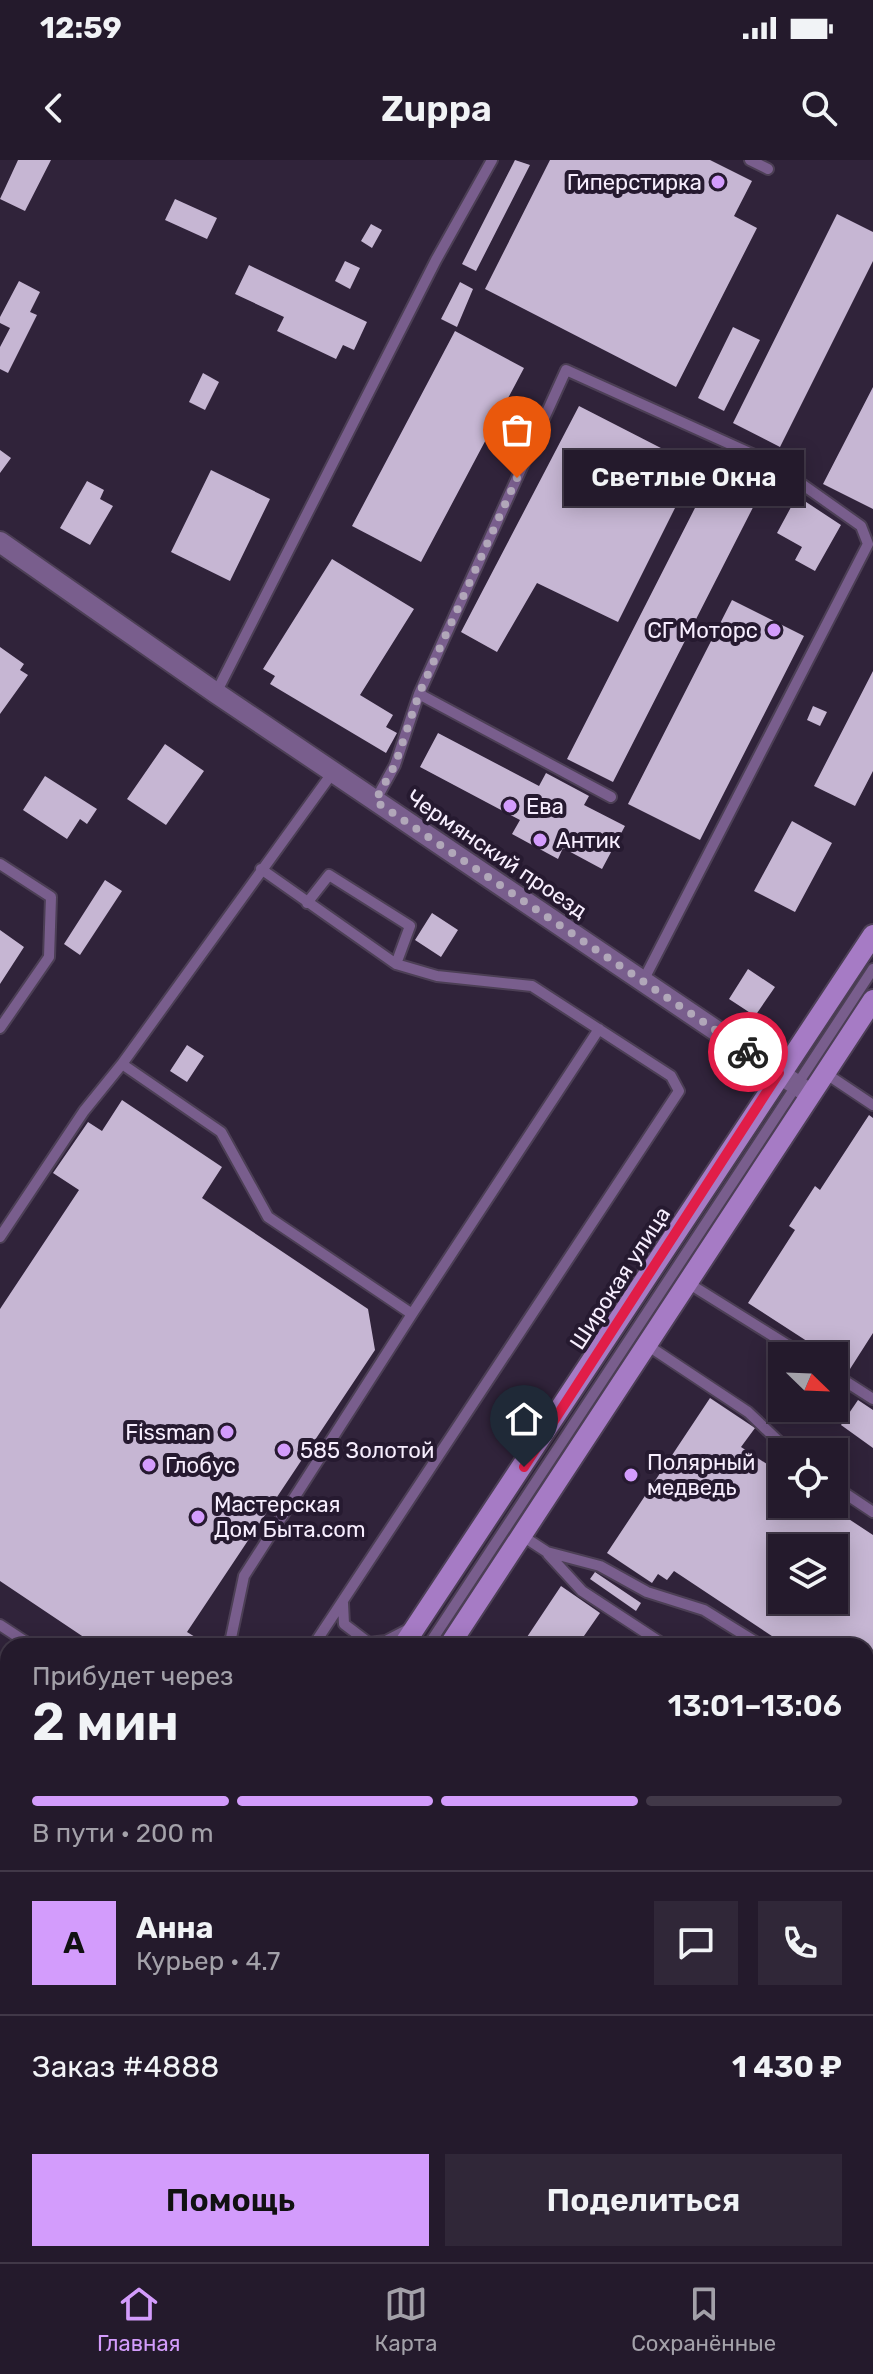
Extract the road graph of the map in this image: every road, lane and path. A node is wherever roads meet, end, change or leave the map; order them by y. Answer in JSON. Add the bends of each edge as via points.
{"nodes":[{"id":1,"x":492,"y":160,"type":"edge"},
{"id":2,"x":750,"y":160,"type":"edge"},
{"id":3,"x":768,"y":169,"type":"dead end"},
{"id":4,"x":0,"y":542,"type":"edge"},
{"id":5,"x":216,"y":693,"type":"junction"},
{"id":6,"x":419,"y":694,"type":"junction"},
{"id":7,"x":333,"y":772,"type":"junction"},
{"id":8,"x":611,"y":797,"type":"dead end"},
{"id":9,"x":375,"y":801,"type":"junction"},
{"id":10,"x":0,"y":864,"type":"edge"},
{"id":11,"x":261,"y":869,"type":"junction"},
{"id":12,"x":307,"y":903,"type":"junction"},
{"id":13,"x":873,"y":935,"type":"edge"},
{"id":14,"x":396,"y":964,"type":"junction"},
{"id":15,"x":873,"y":969,"type":"edge"},
{"id":16,"x":843,"y":979,"type":"junction"},
{"id":17,"x":643,"y":981,"type":"junction"},
{"id":18,"x":873,"y":998,"type":"edge"},
{"id":19,"x":850,"y":1004,"type":"junction"},
{"id":20,"x":0,"y":1028,"type":"edge"},
{"id":21,"x":599,"y":1029,"type":"junction"},
{"id":22,"x":122,"y":1064,"type":"junction"},
{"id":23,"x":825,"y":1073,"type":"junction"},
{"id":24,"x":795,"y":1084,"type":"junction"},
{"id":25,"x":873,"y":1105,"type":"edge"},
{"id":26,"x":0,"y":1237,"type":"edge"},
{"id":27,"x":688,"y":1283,"type":"junction"},
{"id":28,"x":412,"y":1314,"type":"junction"},
{"id":29,"x":783,"y":1342,"type":"edge"},
{"id":30,"x":647,"y":1345,"type":"junction"},
{"id":31,"x":848,"y":1383,"type":"edge"},
{"id":32,"x":873,"y":1399,"type":"edge"},
{"id":33,"x":775,"y":1438,"type":"edge"},
{"id":34,"x":848,"y":1495,"type":"edge"},
{"id":35,"x":873,"y":1512,"type":"edge"},
{"id":36,"x":521,"y":1535,"type":"junction"},
{"id":37,"x":547,"y":1552,"type":"junction"},
{"id":38,"x":343,"y":1602,"type":"junction"},
{"id":39,"x":420,"y":1620,"type":"junction"},
{"id":40,"x":0,"y":1625,"type":"edge"},
{"id":41,"x":20,"y":1638,"type":"edge"},
{"id":42,"x":231,"y":1638,"type":"edge"},
{"id":43,"x":318,"y":1638,"type":"edge"},
{"id":44,"x":362,"y":1638,"type":"edge"},
{"id":45,"x":391,"y":1638,"type":"edge"},
{"id":46,"x":408,"y":1638,"type":"edge"},
{"id":47,"x":433,"y":1638,"type":"edge"},
{"id":48,"x":454,"y":1638,"type":"edge"},
{"id":49,"x":654,"y":1638,"type":"edge"},
{"id":50,"x":749,"y":1638,"type":"edge"}],
"edges":[{"from":1,"to":5,"type":"lane"},
{"from":2,"to":3,"type":"lane"},
{"from":4,"to":5,"type":"street","name":"Чермянский проезд"},
{"from":5,"to":7,"type":"street","name":"Чермянский проезд"},
{"from":6,"to":8,"type":"lane"},
{"from":6,"to":9,"type":"lane","via":[[395,765]]},
{"from":6,"to":17,"type":"lane","via":[[566,370],[772,463],[861,526],[868,544]]},
{"from":7,"to":9,"type":"street","name":"Чермянский проезд"},
{"from":7,"to":11,"type":"lane"},
{"from":9,"to":17,"type":"street","name":"Чермянский проезд"},
{"from":10,"to":20,"type":"lane","via":[[51,897],[49,957]]},
{"from":11,"to":12,"type":"lane"},
{"from":11,"to":22,"type":"lane"},
{"from":12,"to":14,"type":"lane"},
{"from":12,"to":14,"type":"lane","via":[[329,875],[410,926]]},
{"from":13,"to":16,"type":"main road","name":"Широкая улица"},
{"from":14,"to":21,"type":"lane","via":[[437,976],[532,986]]},
{"from":15,"to":19,"type":"lane","name":"Широкая улица"},
{"from":16,"to":19,"type":"main road","via":[[839,993]]},
{"from":16,"to":24,"type":"main road","name":"Широкая улица"},
{"from":17,"to":24,"type":"street","name":"Чермянский проезд"},
{"from":18,"to":19,"type":"main road"},
{"from":18,"to":23,"type":"main road","name":"Широкая улица"},
{"from":19,"to":24,"type":"lane","name":"Широкая улица"},
{"from":21,"to":28,"type":"lane"},
{"from":21,"to":38,"type":"lane","via":[[671,1076],[679,1091]]},
{"from":22,"to":26,"type":"lane"},
{"from":22,"to":28,"type":"lane","via":[[221,1132],[268,1217]]},
{"from":23,"to":24,"type":"main road","name":"Широкая улица"},
{"from":23,"to":25,"type":"lane"},
{"from":24,"to":27,"type":"main road","name":"Широкая улица"},
{"from":24,"to":39,"type":"main road","name":"Широкая улица","via":[[681,1229]]},
{"from":24,"to":47,"type":"lane","name":"Широкая улица"},
{"from":27,"to":29,"type":"lane"},
{"from":27,"to":30,"type":"main road","name":"Широкая улица"},
{"from":28,"to":42,"type":"lane","via":[[244,1576]]},
{"from":30,"to":33,"type":"lane","via":[[748,1412]]},
{"from":30,"to":36,"type":"main road","name":"Широкая улица"},
{"from":31,"to":32,"type":"lane"},
{"from":34,"to":35,"type":"lane"},
{"from":36,"to":37,"type":"lane"},
{"from":36,"to":48,"type":"main road","name":"Широкая улица"},
{"from":37,"to":49,"type":"lane","via":[[582,1591]]},
{"from":37,"to":50,"type":"lane","via":[[600,1566],[647,1592],[704,1610]]},
{"from":38,"to":43,"type":"lane"},
{"from":38,"to":44,"type":"lane","via":[[344,1624]]},
{"from":39,"to":45,"type":"lane"},
{"from":39,"to":46,"type":"main road","name":"Широкая улица"},
{"from":40,"to":41,"type":"lane"}]}
